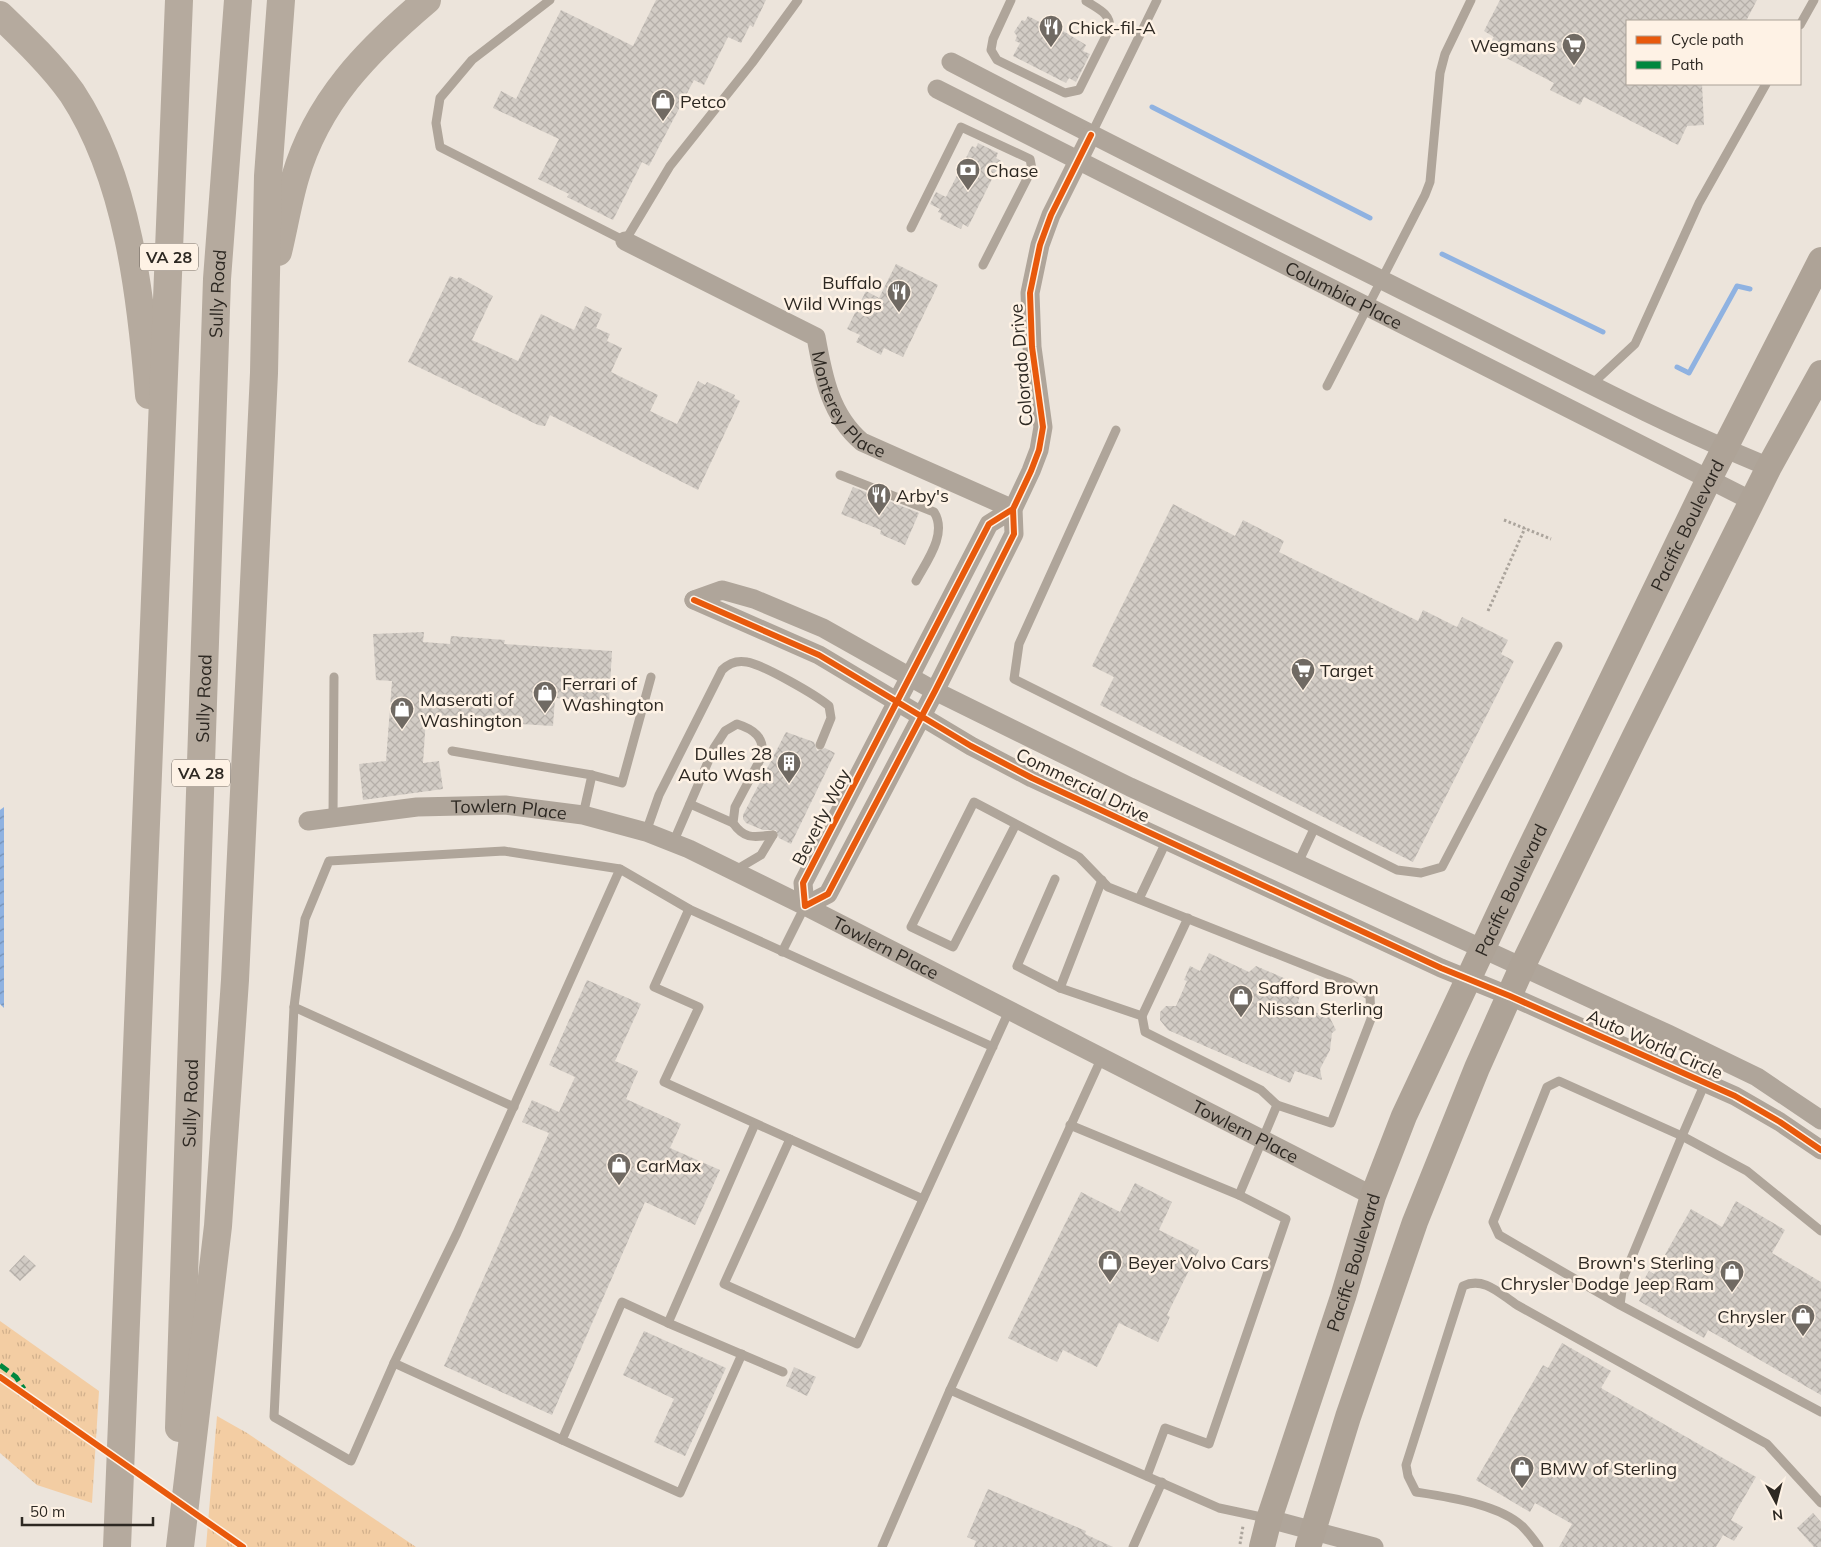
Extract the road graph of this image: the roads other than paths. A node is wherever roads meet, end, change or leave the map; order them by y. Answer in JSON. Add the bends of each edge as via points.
{"nodes":[{"id":1,"x":179,"y":0,"type":"edge"},
{"id":2,"x":238,"y":0,"type":"edge"},
{"id":3,"x":281,"y":0,"type":"edge"},
{"id":4,"x":427,"y":0,"type":"edge"},
{"id":5,"x":550,"y":0,"type":"edge"},
{"id":6,"x":798,"y":0,"type":"edge"},
{"id":7,"x":1011,"y":0,"type":"edge"},
{"id":8,"x":1158,"y":0,"type":"edge"},
{"id":9,"x":1470,"y":0,"type":"edge"},
{"id":10,"x":1814,"y":0,"type":"edge"},
{"id":11,"x":1086,"y":1,"type":"edge"},
{"id":12,"x":0,"y":15,"type":"edge"},
{"id":13,"x":1801,"y":23,"type":"edge"},
{"id":14,"x":951,"y":62,"type":"dead end"},
{"id":15,"x":1765,"y":85,"type":"edge"},
{"id":16,"x":937,"y":89,"type":"dead end"},
{"id":17,"x":1091,"y":135,"type":"junction"},
{"id":18,"x":1080,"y":162,"type":"junction"},
{"id":19,"x":910,"y":228,"type":"dead end"},
{"id":20,"x":624,"y":241,"type":"junction"},
{"id":21,"x":1821,"y":260,"type":"edge"},
{"id":22,"x":983,"y":265,"type":"dead end"},
{"id":23,"x":1382,"y":280,"type":"junction"},
{"id":24,"x":1369,"y":305,"type":"junction"},
{"id":25,"x":264,"y":373,"type":"junction"},
{"id":26,"x":1821,"y":373,"type":"edge"},
{"id":27,"x":1592,"y":384,"type":"junction"},
{"id":28,"x":1327,"y":386,"type":"dead end"},
{"id":29,"x":1116,"y":430,"type":"dead end"},
{"id":30,"x":1725,"y":449,"type":"junction"},
{"id":31,"x":1769,"y":467,"type":"junction"},
{"id":32,"x":840,"y":475,"type":"dead end"},
{"id":33,"x":1710,"y":479,"type":"junction"},
{"id":34,"x":1752,"y":500,"type":"junction"},
{"id":35,"x":1013,"y":509,"type":"junction"},
{"id":36,"x":159,"y":515,"type":"junction"},
{"id":37,"x":916,"y":581,"type":"dead end"},
{"id":38,"x":1558,"y":646,"type":"dead end"},
{"id":39,"x":334,"y":677,"type":"dead end"},
{"id":40,"x":909,"y":677,"type":"junction"},
{"id":41,"x":651,"y":678,"type":"dead end"},
{"id":42,"x":934,"y":691,"type":"junction"},
{"id":43,"x":897,"y":701,"type":"junction"},
{"id":44,"x":921,"y":717,"type":"junction"},
{"id":45,"x":820,"y":745,"type":"dead end"},
{"id":46,"x":452,"y":751,"type":"dead end"},
{"id":47,"x":592,"y":775,"type":"junction"},
{"id":48,"x":690,"y":804,"type":"junction"},
{"id":49,"x":583,"y":815,"type":"junction"},
{"id":50,"x":333,"y":818,"type":"junction"},
{"id":51,"x":308,"y":821,"type":"dead end"},
{"id":52,"x":733,"y":824,"type":"junction"},
{"id":53,"x":1016,"y":824,"type":"junction"},
{"id":54,"x":1314,"y":829,"type":"junction"},
{"id":55,"x":646,"y":832,"type":"junction"},
{"id":56,"x":1166,"y":842,"type":"junction"},
{"id":57,"x":673,"y":843,"type":"junction"},
{"id":58,"x":1297,"y":865,"type":"junction"},
{"id":59,"x":620,"y":869,"type":"junction"},
{"id":60,"x":734,"y":871,"type":"junction"},
{"id":61,"x":1055,"y":879,"type":"dead end"},
{"id":62,"x":1102,"y":880,"type":"junction"},
{"id":63,"x":1139,"y":899,"type":"junction"},
{"id":64,"x":805,"y":906,"type":"junction"},
{"id":65,"x":689,"y":909,"type":"junction"},
{"id":66,"x":1188,"y":918,"type":"junction"},
{"id":67,"x":1482,"y":948,"type":"junction"},
{"id":68,"x":782,"y":952,"type":"junction"},
{"id":69,"x":1522,"y":967,"type":"junction"},
{"id":70,"x":1468,"y":979,"type":"junction"},
{"id":71,"x":1060,"y":988,"type":"junction"},
{"id":72,"x":1510,"y":996,"type":"junction"},
{"id":73,"x":294,"y":1007,"type":"junction"},
{"id":74,"x":1009,"y":1011,"type":"junction"},
{"id":75,"x":1142,"y":1016,"type":"junction"},
{"id":76,"x":993,"y":1047,"type":"junction"},
{"id":77,"x":1102,"y":1058,"type":"junction"},
{"id":78,"x":1705,"y":1082,"type":"junction"},
{"id":79,"x":1277,"y":1105,"type":"junction"},
{"id":80,"x":514,"y":1107,"type":"junction"},
{"id":81,"x":1821,"y":1120,"type":"edge"},
{"id":82,"x":755,"y":1124,"type":"junction"},
{"id":83,"x":1070,"y":1125,"type":"junction"},
{"id":84,"x":1682,"y":1136,"type":"junction"},
{"id":85,"x":790,"y":1139,"type":"junction"},
{"id":86,"x":1262,"y":1140,"type":"junction"},
{"id":87,"x":1821,"y":1150,"type":"edge"},
{"id":88,"x":1239,"y":1195,"type":"junction"},
{"id":89,"x":1373,"y":1196,"type":"junction"},
{"id":90,"x":923,"y":1199,"type":"junction"},
{"id":91,"x":1821,"y":1231,"type":"edge"},
{"id":92,"x":1620,"y":1305,"type":"junction"},
{"id":93,"x":668,"y":1323,"type":"junction"},
{"id":94,"x":742,"y":1354,"type":"junction"},
{"id":95,"x":394,"y":1363,"type":"junction"},
{"id":96,"x":783,"y":1372,"type":"dead end"},
{"id":97,"x":950,"y":1390,"type":"junction"},
{"id":98,"x":1821,"y":1412,"type":"edge"},
{"id":99,"x":562,"y":1440,"type":"junction"},
{"id":100,"x":1147,"y":1476,"type":"junction"},
{"id":101,"x":1162,"y":1482,"type":"junction"},
{"id":102,"x":1821,"y":1503,"type":"edge"},
{"id":103,"x":1258,"y":1516,"type":"junction"},
{"id":104,"x":1311,"y":1538,"type":"edge"},
{"id":105,"x":117,"y":1547,"type":"edge"},
{"id":106,"x":174,"y":1547,"type":"edge"},
{"id":107,"x":180,"y":1547,"type":"edge"},
{"id":108,"x":882,"y":1547,"type":"edge"},
{"id":109,"x":1133,"y":1547,"type":"edge"},
{"id":110,"x":1262,"y":1547,"type":"edge"},
{"id":111,"x":1374,"y":1547,"type":"edge"},
{"id":112,"x":1539,"y":1547,"type":"edge"}],
"edges":[{"from":1,"to":36,"type":"highway","number":"VA 28"},
{"from":2,"to":106,"type":"highway","name":"Sully Road","number":"VA 28","via":[[217,279]]},
{"from":3,"to":25,"type":"highway","via":[[268,176]]},
{"from":4,"to":25,"type":"highway","via":[[360,61],[335,93],[310,138],[296,177],[277,254]]},
{"from":5,"to":20,"type":"lane","via":[[472,60],[440,98],[436,123],[440,147]]},
{"from":6,"to":20,"type":"lane","via":[[670,166]]},
{"from":7,"to":11,"type":"lane","via":[[991,50],[997,60],[1065,93],[1079,90],[1110,28],[1110,19],[1105,13]]},
{"from":8,"to":17,"type":"lane"},
{"from":9,"to":23,"type":"lane","via":[[1445,54],[1440,73],[1430,182]]},
{"from":10,"to":13,"type":"lane"},
{"from":12,"to":36,"type":"highway","via":[[43,58],[72,94],[94,135],[124,220],[146,362]]},
{"from":14,"to":17,"type":"street","name":"Columbia Place"},
{"from":15,"to":27,"type":"lane","via":[[1699,203],[1634,344]]},
{"from":16,"to":18,"type":"street","name":"Columbia Place"},
{"from":17,"to":18,"type":"street","name":"Colorado Drive"},
{"from":17,"to":23,"type":"street","name":"Columbia Place"},
{"from":18,"to":24,"type":"street","name":"Columbia Place"},
{"from":18,"to":35,"type":"street","name":"Colorado Drive","via":[[1051,215],[1040,245],[1030,293],[1032,347],[1043,427],[1039,450]]},
{"from":19,"to":22,"type":"lane","via":[[961,127],[1030,158],[1032,169]]},
{"from":20,"to":35,"type":"street","name":"Monterey Place","via":[[816,337],[829,394],[836,411],[853,434],[882,452]]},
{"from":21,"to":30,"type":"main road","name":"Pacific Boulevard"},
{"from":23,"to":24,"type":"lane"},
{"from":23,"to":27,"type":"street","name":"Columbia Place"},
{"from":24,"to":28,"type":"lane"},
{"from":24,"to":33,"type":"street","name":"Columbia Place"},
{"from":25,"to":107,"type":"highway","via":[[225,1136],[217,1235]]},
{"from":26,"to":31,"type":"main road"},
{"from":27,"to":30,"type":"street","name":"Columbia Place"},
{"from":29,"to":54,"type":"lane","via":[[1019,644],[1014,679]]},
{"from":30,"to":31,"type":"street","name":"Columbia Place"},
{"from":30,"to":33,"type":"main road","name":"Pacific Boulevard"},
{"from":31,"to":34,"type":"main road"},
{"from":32,"to":37,"type":"lane","via":[[934,512],[939,532]]},
{"from":33,"to":34,"type":"street","name":"Columbia Place"},
{"from":33,"to":67,"type":"main road","name":"Pacific Boulevard"},
{"from":34,"to":69,"type":"main road"},
{"from":35,"to":40,"type":"street","via":[[989,524]]},
{"from":35,"to":42,"type":"street","name":"Colorado Drive","via":[[1014,534]]},
{"from":36,"to":105,"type":"highway","number":"VA 28"},
{"from":38,"to":54,"type":"lane","via":[[1442,867],[1421,872],[1397,870]]},
{"from":39,"to":50,"type":"lane"},
{"from":40,"to":42,"type":"street","name":"Commercial Drive"},
{"from":40,"to":43,"type":"street","name":"Beverly Way"},
{"from":40,"to":43,"type":"street","name":"Commercial Drive","via":[[823,628],[754,599],[722,590],[694,600],[818,656]]},
{"from":41,"to":47,"type":"lane","via":[[622,783]]},
{"from":42,"to":44,"type":"street"},
{"from":42,"to":58,"type":"street","name":"Commercial Drive"},
{"from":43,"to":44,"type":"street","name":"Commercial Drive"},
{"from":43,"to":64,"type":"street","name":"Beverly Way","via":[[803,883]]},
{"from":44,"to":56,"type":"street","name":"Commercial Drive","via":[[1032,778]]},
{"from":44,"to":64,"type":"street","via":[[828,894]]},
{"from":45,"to":55,"type":"lane","via":[[831,718],[829,706],[757,666],[737,661],[728,664],[722,670],[659,795]]},
{"from":46,"to":47,"type":"lane"},
{"from":47,"to":49,"type":"lane"},
{"from":48,"to":52,"type":"lane"},
{"from":48,"to":52,"type":"lane","via":[[714,748],[725,731],[737,724],[748,728],[759,736],[764,746],[735,807]]},
{"from":48,"to":57,"type":"lane"},
{"from":49,"to":50,"type":"street","name":"Towlern Place","via":[[505,804],[458,804]]},
{"from":49,"to":55,"type":"street","name":"Towlern Place"},
{"from":50,"to":51,"type":"street","name":"Towlern Place"},
{"from":52,"to":60,"type":"lane","via":[[740,834],[752,837],[773,835],[761,854]]},
{"from":53,"to":53,"type":"lane","via":[[953,947],[911,927],[974,802]]},
{"from":53,"to":62,"type":"lane","via":[[1079,857]]},
{"from":54,"to":58,"type":"lane"},
{"from":55,"to":57,"type":"street","name":"Towlern Place"},
{"from":56,"to":63,"type":"lane"},
{"from":56,"to":70,"type":"street","name":"Commercial Drive"},
{"from":57,"to":60,"type":"street","name":"Towlern Place"},
{"from":58,"to":67,"type":"street","name":"Commercial Drive"},
{"from":59,"to":65,"type":"lane"},
{"from":59,"to":73,"type":"lane","via":[[504,851],[329,861],[305,919]]},
{"from":59,"to":80,"type":"lane"},
{"from":60,"to":64,"type":"street","name":"Towlern Place"},
{"from":61,"to":71,"type":"lane","via":[[1018,966]]},
{"from":62,"to":63,"type":"lane","via":[[1108,886]]},
{"from":62,"to":71,"type":"lane"},
{"from":63,"to":66,"type":"lane"},
{"from":64,"to":68,"type":"lane"},
{"from":64,"to":74,"type":"street","name":"Towlern Place"},
{"from":65,"to":68,"type":"lane"},
{"from":65,"to":82,"type":"lane","via":[[654,986],[698,1007],[664,1082]]},
{"from":66,"to":75,"type":"lane"},
{"from":66,"to":79,"type":"lane","via":[[1350,983],[1370,996],[1371,1019],[1331,1123]]},
{"from":67,"to":69,"type":"street","name":"Commercial Drive"},
{"from":67,"to":70,"type":"main road","name":"Pacific Boulevard"},
{"from":68,"to":76,"type":"lane"},
{"from":69,"to":72,"type":"main road"},
{"from":69,"to":81,"type":"street","name":"Auto World Circle","via":[[1757,1077]]},
{"from":70,"to":72,"type":"street","name":"Auto World Circle"},
{"from":70,"to":89,"type":"main road","name":"Pacific Boulevard","via":[[1408,1108]]},
{"from":71,"to":75,"type":"lane"},
{"from":72,"to":78,"type":"street","name":"Auto World Circle"},
{"from":72,"to":104,"type":"main road","via":[[1477,1068],[1415,1222],[1348,1417]]},
{"from":73,"to":80,"type":"lane"},
{"from":73,"to":95,"type":"lane","via":[[274,1417],[350,1461]]},
{"from":74,"to":76,"type":"lane"},
{"from":74,"to":77,"type":"street","name":"Towlern Place"},
{"from":75,"to":79,"type":"lane","via":[[1145,1032],[1261,1090]]},
{"from":76,"to":90,"type":"lane"},
{"from":77,"to":83,"type":"lane"},
{"from":77,"to":86,"type":"street","name":"Towlern Place"},
{"from":78,"to":84,"type":"lane"},
{"from":78,"to":87,"type":"street","name":"Auto World Circle","via":[[1780,1122]]},
{"from":79,"to":86,"type":"lane"},
{"from":80,"to":95,"type":"lane"},
{"from":82,"to":85,"type":"lane"},
{"from":82,"to":93,"type":"lane"},
{"from":83,"to":88,"type":"lane"},
{"from":83,"to":97,"type":"lane"},
{"from":84,"to":91,"type":"lane","via":[[1747,1171]]},
{"from":84,"to":92,"type":"lane","via":[[1624,1276]]},
{"from":84,"to":92,"type":"lane","via":[[1559,1081],[1547,1087],[1493,1222],[1498,1235]]},
{"from":85,"to":90,"type":"lane"},
{"from":85,"to":90,"type":"lane","via":[[724,1284],[858,1344]]},
{"from":86,"to":88,"type":"lane"},
{"from":86,"to":89,"type":"street","name":"Towlern Place"},
{"from":88,"to":100,"type":"lane","via":[[1286,1219],[1209,1444],[1165,1428]]},
{"from":89,"to":103,"type":"main road","name":"Pacific Boulevard","via":[[1343,1298]]},
{"from":92,"to":98,"type":"lane"},
{"from":93,"to":94,"type":"lane"},
{"from":93,"to":99,"type":"lane","via":[[622,1302]]},
{"from":94,"to":96,"type":"lane"},
{"from":94,"to":99,"type":"lane","via":[[680,1493]]},
{"from":95,"to":99,"type":"lane"},
{"from":97,"to":100,"type":"lane"},
{"from":97,"to":108,"type":"lane"},
{"from":100,"to":101,"type":"lane"},
{"from":101,"to":103,"type":"lane","via":[[1219,1508]]},
{"from":101,"to":109,"type":"lane"},
{"from":102,"to":112,"type":"lane","via":[[1767,1444],[1517,1305],[1484,1283],[1473,1281],[1463,1286],[1406,1465],[1408,1476],[1416,1492],[1494,1510],[1521,1525]]},
{"from":103,"to":104,"type":"street"},
{"from":103,"to":110,"type":"main road","name":"Pacific Boulevard"},
{"from":104,"to":111,"type":"street"}]}
